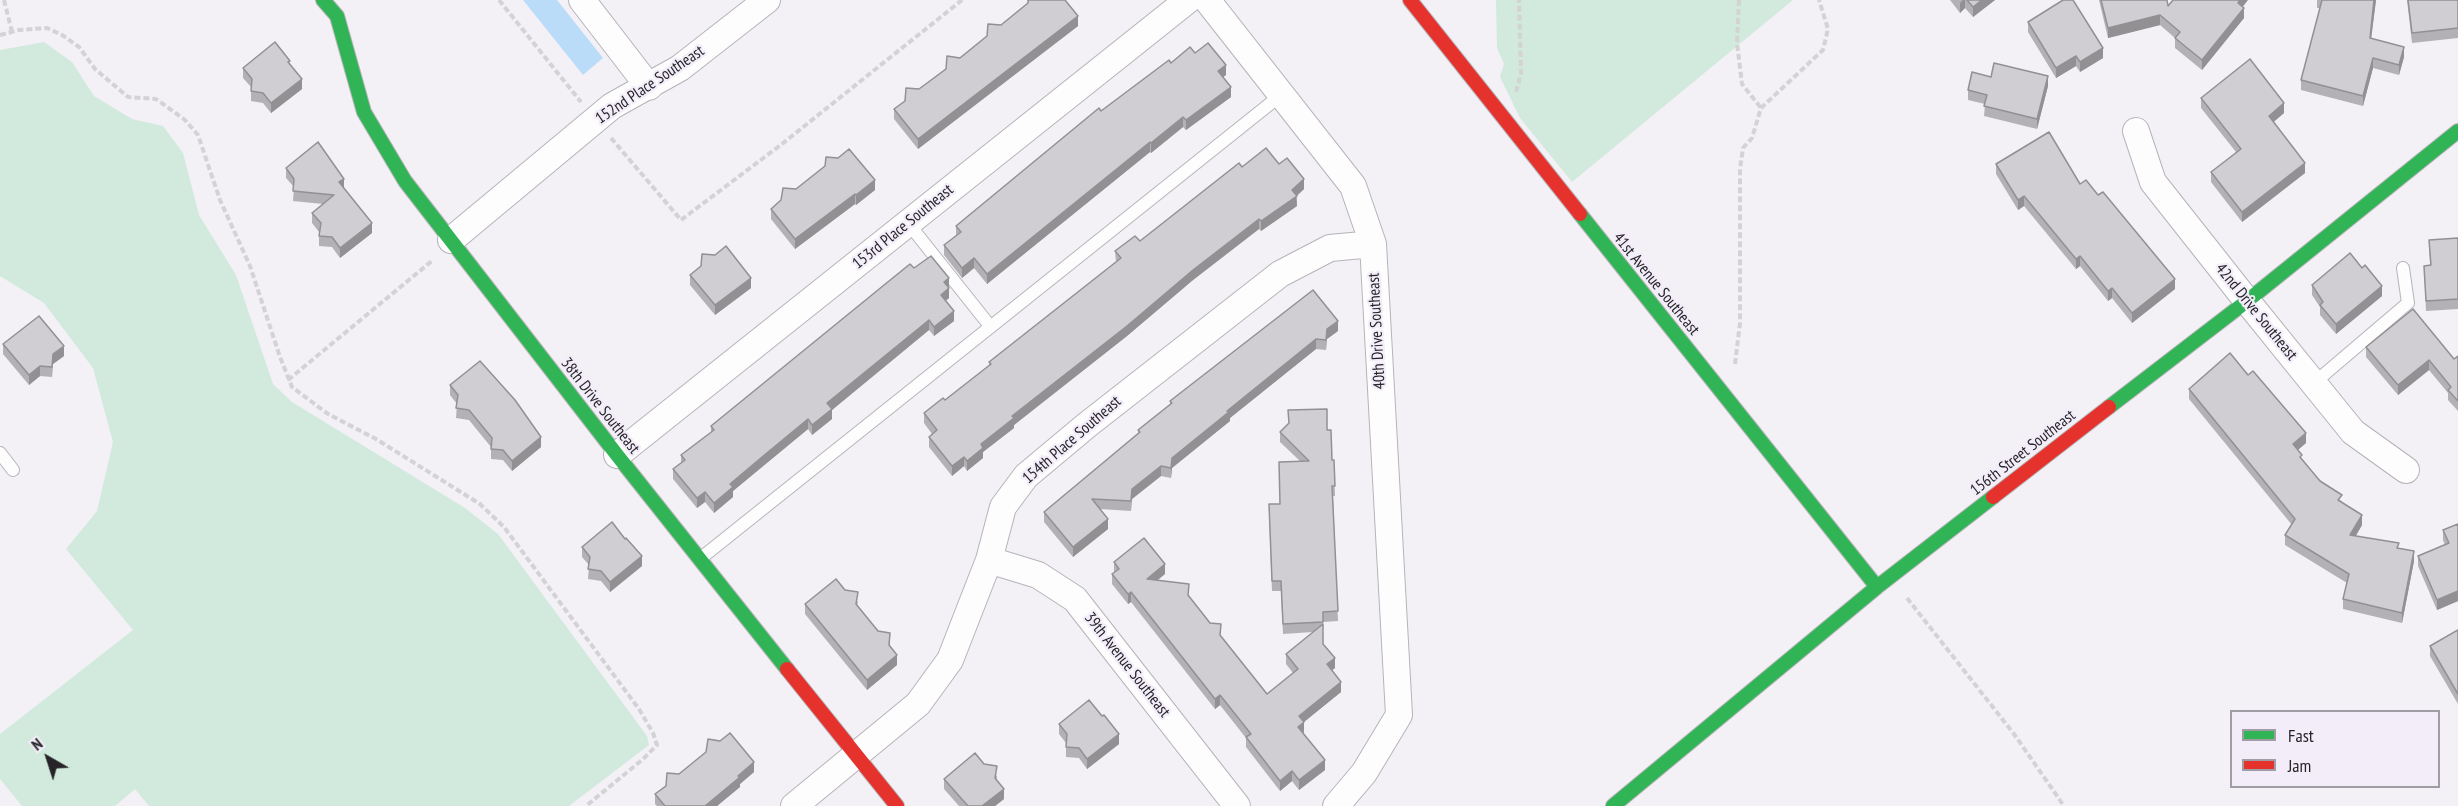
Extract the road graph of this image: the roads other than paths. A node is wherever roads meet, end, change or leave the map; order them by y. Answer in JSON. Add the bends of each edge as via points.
{"nodes":[{"id":1,"x":323,"y":0,"type":"edge"},
{"id":2,"x":582,"y":0,"type":"edge"},
{"id":3,"x":766,"y":0,"type":"edge"},
{"id":4,"x":1188,"y":0,"type":"edge"},
{"id":5,"x":1207,"y":0,"type":"edge"},
{"id":6,"x":1410,"y":0,"type":"edge"},
{"id":7,"x":650,"y":87,"type":"junction"},
{"id":8,"x":1281,"y":94,"type":"junction"},
{"id":9,"x":2136,"y":131,"type":"dead end"},
{"id":10,"x":2458,"y":131,"type":"edge"},
{"id":11,"x":908,"y":223,"type":"junction"},
{"id":12,"x":452,"y":242,"type":"junction"},
{"id":13,"x":1372,"y":244,"type":"junction"},
{"id":14,"x":2403,"y":268,"type":"dead end"},
{"id":15,"x":2247,"y":301,"type":"junction"},
{"id":16,"x":990,"y":327,"type":"junction"},
{"id":17,"x":2314,"y":383,"type":"junction"},
{"id":18,"x":0,"y":453,"type":"edge"},
{"id":19,"x":617,"y":455,"type":"junction"},
{"id":20,"x":13,"y":470,"type":"dead end"},
{"id":21,"x":2406,"y":470,"type":"dead end"},
{"id":22,"x":700,"y":558,"type":"junction"},
{"id":23,"x":989,"y":560,"type":"junction"},
{"id":24,"x":1877,"y":587,"type":"junction"},
{"id":25,"x":857,"y":755,"type":"junction"},
{"id":26,"x":794,"y":806,"type":"edge"},
{"id":27,"x":897,"y":806,"type":"edge"},
{"id":28,"x":1237,"y":806,"type":"edge"},
{"id":29,"x":1336,"y":806,"type":"edge"},
{"id":30,"x":1613,"y":806,"type":"edge"}],
"edges":[{"from":1,"to":12,"type":"street","name":"38th Drive Southeast","via":[[337,16],[364,112],[405,182]]},
{"from":2,"to":7,"type":"street"},
{"from":3,"to":7,"type":"street","name":"152nd Place Southeast"},
{"from":4,"to":11,"type":"street","name":"153rd Place Southeast"},
{"from":5,"to":8,"type":"street","name":"40th Drive Southeast"},
{"from":6,"to":24,"type":"street","name":"41st Avenue Southeast"},
{"from":7,"to":12,"type":"street","name":"152nd Place Southeast","via":[[612,106]]},
{"from":8,"to":13,"type":"street","name":"40th Drive Southeast","via":[[1353,186]]},
{"from":8,"to":16,"type":"lane"},
{"from":9,"to":15,"type":"street","name":"42nd Drive Southeast","via":[[2153,182]]},
{"from":10,"to":15,"type":"street","name":"156th Street Southeast"},
{"from":11,"to":16,"type":"lane"},
{"from":11,"to":19,"type":"street","name":"153rd Place Southeast"},
{"from":12,"to":19,"type":"street","name":"38th Drive Southeast"},
{"from":13,"to":23,"type":"street","name":"154th Place Southeast","via":[[1330,248],[1280,274],[1087,425],[1026,476],[1003,507]]},
{"from":13,"to":29,"type":"street","name":"40th Drive Southeast","via":[[1399,715],[1364,773]]},
{"from":14,"to":17,"type":"lane","via":[[2408,303]]},
{"from":15,"to":17,"type":"street","name":"42nd Drive Southeast"},
{"from":15,"to":24,"type":"street","name":"156th Street Southeast"},
{"from":16,"to":22,"type":"lane"},
{"from":17,"to":21,"type":"street","name":"42nd Drive Southeast","via":[[2353,432]]},
{"from":18,"to":20,"type":"lane"},
{"from":19,"to":22,"type":"street","name":"38th Drive Southeast"},
{"from":22,"to":25,"type":"street","name":"38th Drive Southeast"},
{"from":23,"to":25,"type":"street","name":"154th Place Southeast","via":[[950,660],[918,704]]},
{"from":23,"to":28,"type":"street","name":"39th Avenue Southeast","via":[[1038,575],[1075,599]]},
{"from":24,"to":30,"type":"street","name":"156th Street Southeast"},
{"from":25,"to":26,"type":"street","name":"154th Place Southeast"},
{"from":25,"to":27,"type":"street","name":"38th Drive Southeast"}]}
